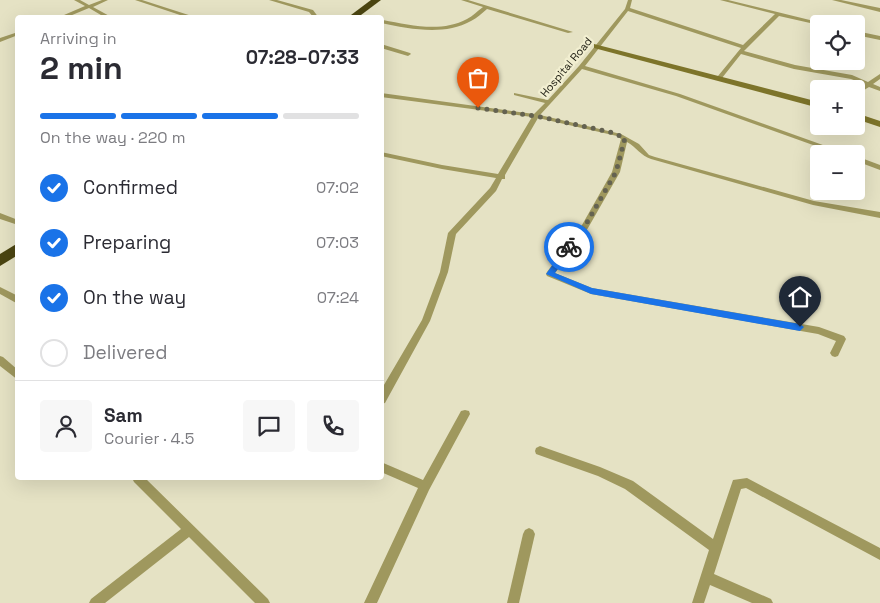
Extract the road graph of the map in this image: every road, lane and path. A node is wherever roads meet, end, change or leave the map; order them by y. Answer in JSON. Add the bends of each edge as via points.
{"nodes":[{"id":1,"x":76,"y":0,"type":"edge"},
{"id":2,"x":106,"y":0,"type":"edge"},
{"id":3,"x":137,"y":0,"type":"edge"},
{"id":4,"x":271,"y":0,"type":"edge"},
{"id":5,"x":377,"y":0,"type":"edge"},
{"id":6,"x":387,"y":0,"type":"edge"},
{"id":7,"x":464,"y":0,"type":"edge"},
{"id":8,"x":494,"y":0,"type":"edge"},
{"id":9,"x":630,"y":0,"type":"edge"},
{"id":10,"x":722,"y":0,"type":"edge"},
{"id":11,"x":834,"y":0,"type":"edge"},
{"id":12,"x":88,"y":6,"type":"junction"},
{"id":13,"x":488,"y":6,"type":"junction"},
{"id":14,"x":627,"y":9,"type":"junction"},
{"id":15,"x":880,"y":10,"type":"edge"},
{"id":16,"x":778,"y":14,"type":"junction"},
{"id":17,"x":66,"y":15,"type":"edge"},
{"id":18,"x":106,"y":15,"type":"edge"},
{"id":19,"x":186,"y":15,"type":"edge"},
{"id":20,"x":314,"y":15,"type":"edge"},
{"id":21,"x":355,"y":15,"type":"edge"},
{"id":22,"x":365,"y":15,"type":"edge"},
{"id":23,"x":384,"y":22,"type":"edge"},
{"id":24,"x":810,"y":22,"type":"edge"},
{"id":25,"x":570,"y":32,"type":"dead end"},
{"id":26,"x":15,"y":34,"type":"edge"},
{"id":27,"x":865,"y":35,"type":"edge"},
{"id":28,"x":880,"y":38,"type":"edge"},
{"id":29,"x":0,"y":40,"type":"edge"},
{"id":30,"x":597,"y":46,"type":"junction"},
{"id":31,"x":384,"y":47,"type":"edge"},
{"id":32,"x":742,"y":49,"type":"junction"},
{"id":33,"x":408,"y":54,"type":"dead end"},
{"id":34,"x":581,"y":67,"type":"junction"},
{"id":35,"x":880,"y":76,"type":"edge"},
{"id":36,"x":720,"y":77,"type":"junction"},
{"id":37,"x":869,"y":83,"type":"junction"},
{"id":38,"x":865,"y":86,"type":"edge"},
{"id":39,"x":880,"y":89,"type":"edge"},
{"id":40,"x":516,"y":94,"type":"dead end"},
{"id":41,"x":384,"y":95,"type":"edge"},
{"id":42,"x":550,"y":102,"type":"junction"},
{"id":43,"x":810,"y":102,"type":"edge"},
{"id":44,"x":536,"y":116,"type":"junction"},
{"id":45,"x":865,"y":119,"type":"edge"},
{"id":46,"x":880,"y":124,"type":"edge"},
{"id":47,"x":625,"y":138,"type":"junction"},
{"id":48,"x":820,"y":145,"type":"edge"},
{"id":49,"x":384,"y":155,"type":"edge"},
{"id":50,"x":865,"y":162,"type":"edge"},
{"id":51,"x":880,"y":168,"type":"edge"},
{"id":52,"x":502,"y":177,"type":"junction"},
{"id":53,"x":880,"y":215,"type":"edge"},
{"id":54,"x":0,"y":216,"type":"edge"},
{"id":55,"x":15,"y":222,"type":"edge"},
{"id":56,"x":15,"y":242,"type":"edge"},
{"id":57,"x":15,"y":250,"type":"edge"},
{"id":58,"x":0,"y":251,"type":"edge"},
{"id":59,"x":0,"y":261,"type":"edge"},
{"id":60,"x":0,"y":290,"type":"edge"},
{"id":61,"x":15,"y":299,"type":"edge"},
{"id":62,"x":835,"y":353,"type":"dead end"},
{"id":63,"x":0,"y":360,"type":"edge"},
{"id":64,"x":15,"y":373,"type":"edge"},
{"id":65,"x":384,"y":395,"type":"edge"},
{"id":66,"x":465,"y":414,"type":"dead end"},
{"id":67,"x":540,"y":451,"type":"dead end"},
{"id":68,"x":384,"y":468,"type":"edge"},
{"id":69,"x":140,"y":480,"type":"edge"},
{"id":70,"x":425,"y":486,"type":"junction"},
{"id":71,"x":189,"y":530,"type":"junction"},
{"id":72,"x":530,"y":534,"type":"dead end"},
{"id":73,"x":715,"y":547,"type":"junction"},
{"id":74,"x":880,"y":554,"type":"edge"},
{"id":75,"x":708,"y":578,"type":"junction"},
{"id":76,"x":95,"y":603,"type":"edge"},
{"id":77,"x":264,"y":603,"type":"edge"},
{"id":78,"x":370,"y":603,"type":"edge"},
{"id":79,"x":514,"y":603,"type":"edge"},
{"id":80,"x":698,"y":603,"type":"edge"},
{"id":81,"x":767,"y":603,"type":"edge"}],
"edges":[{"from":1,"to":12,"type":"street"},
{"from":2,"to":12,"type":"street"},
{"from":3,"to":19,"type":"street"},
{"from":4,"to":20,"type":"street","via":[[311,11]]},
{"from":5,"to":21,"type":"highway"},
{"from":6,"to":22,"type":"highway"},
{"from":7,"to":13,"type":"street"},
{"from":8,"to":13,"type":"street"},
{"from":9,"to":14,"type":"street","name":"Hospital Road"},
{"from":10,"to":16,"type":"street"},
{"from":11,"to":15,"type":"street"},
{"from":12,"to":17,"type":"street"},
{"from":12,"to":18,"type":"street"},
{"from":13,"to":23,"type":"street","via":[[469,21],[445,28],[424,29]]},
{"from":13,"to":25,"type":"street"},
{"from":14,"to":30,"type":"street","name":"Hospital Road"},
{"from":14,"to":32,"type":"street"},
{"from":16,"to":24,"type":"street"},
{"from":16,"to":32,"type":"street"},
{"from":26,"to":29,"type":"street"},
{"from":27,"to":28,"type":"street"},
{"from":30,"to":34,"type":"street","name":"Hospital Road"},
{"from":30,"to":36,"type":"street"},
{"from":31,"to":33,"type":"street"},
{"from":32,"to":36,"type":"street"},
{"from":32,"to":37,"type":"street","via":[[794,67]]},
{"from":34,"to":42,"type":"street","name":"Hospital Road"},
{"from":34,"to":48,"type":"street","via":[[678,95]]},
{"from":35,"to":37,"type":"street"},
{"from":36,"to":43,"type":"street"},
{"from":37,"to":38,"type":"street"},
{"from":37,"to":39,"type":"street"},
{"from":40,"to":42,"type":"street"},
{"from":41,"to":44,"type":"street","name":"Hospital Road"},
{"from":42,"to":44,"type":"street","name":"Hospital Road"},
{"from":44,"to":47,"type":"street"},
{"from":44,"to":52,"type":"street"},
{"from":45,"to":46,"type":"street"},
{"from":47,"to":53,"type":"street","via":[[652,158],[813,203]]},
{"from":47,"to":62,"type":"street","via":[[616,172],[585,226],[550,274],[591,291],[819,331],[841,339]]},
{"from":49,"to":52,"type":"street"},
{"from":50,"to":51,"type":"street"},
{"from":52,"to":65,"type":"street","via":[[452,232],[444,272],[426,321]]},
{"from":54,"to":55,"type":"street"},
{"from":56,"to":58,"type":"highway"},
{"from":57,"to":59,"type":"highway"},
{"from":60,"to":61,"type":"street"},
{"from":63,"to":64,"type":"street"},
{"from":66,"to":70,"type":"street"},
{"from":67,"to":73,"type":"street","via":[[629,485]]},
{"from":68,"to":70,"type":"street"},
{"from":69,"to":71,"type":"street"},
{"from":70,"to":78,"type":"street"},
{"from":71,"to":76,"type":"street"},
{"from":71,"to":77,"type":"street"},
{"from":72,"to":79,"type":"street"},
{"from":73,"to":74,"type":"street","via":[[737,484],[747,482]]},
{"from":73,"to":75,"type":"street"},
{"from":75,"to":80,"type":"street"},
{"from":75,"to":81,"type":"street"}]}
